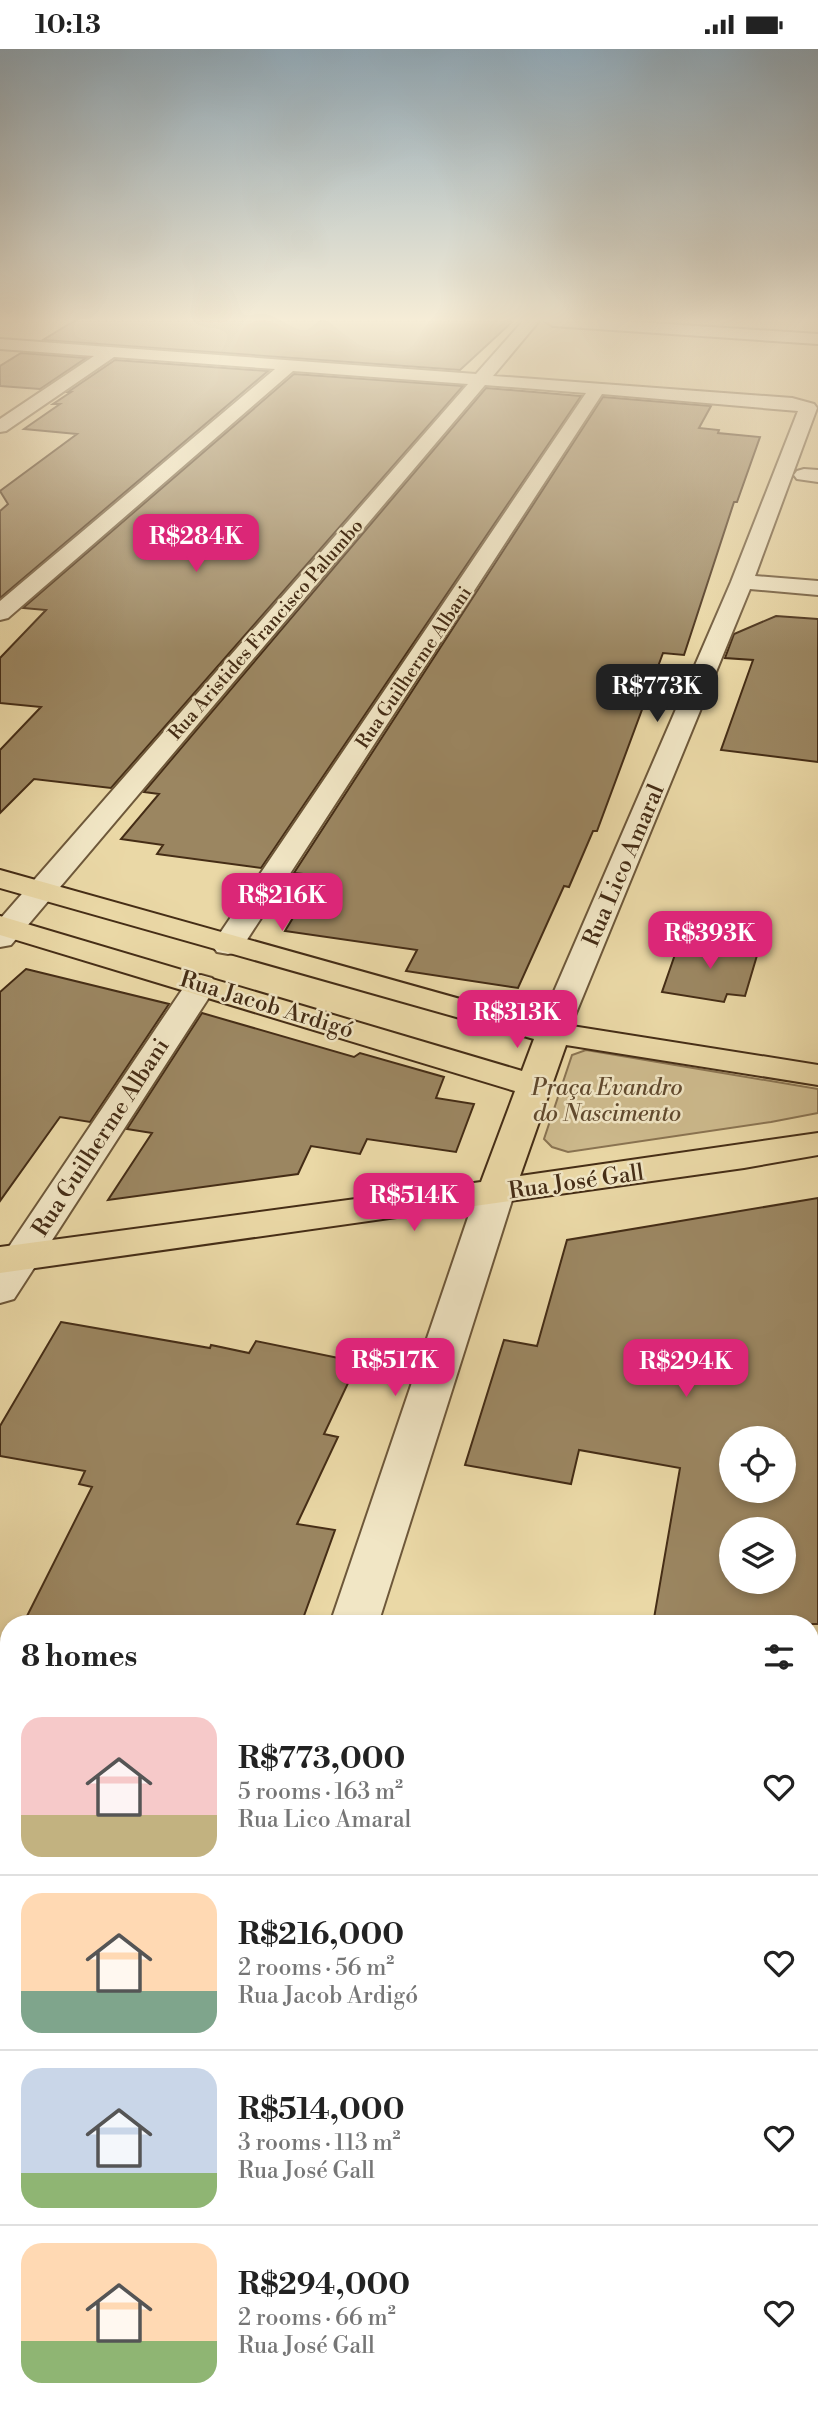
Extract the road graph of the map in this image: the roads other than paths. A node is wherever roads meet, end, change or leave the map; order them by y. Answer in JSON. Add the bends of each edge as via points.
{"nodes":[{"id":1,"x":213,"y":431,"type":"edge"},
{"id":2,"x":435,"y":431,"type":"edge"},
{"id":3,"x":569,"y":431,"type":"edge"},
{"id":4,"x":800,"y":431,"type":"edge"},
{"id":5,"x":742,"y":582,"type":"junction"},
{"id":6,"x":818,"y":588,"type":"edge"},
{"id":7,"x":0,"y":613,"type":"edge"},
{"id":8,"x":0,"y":879,"type":"edge"},
{"id":9,"x":41,"y":890,"type":"junction"},
{"id":10,"x":3,"y":930,"type":"edge"},
{"id":11,"x":228,"y":945,"type":"junction"},
{"id":12,"x":201,"y":985,"type":"junction"},
{"id":13,"x":553,"y":1033,"type":"junction"},
{"id":14,"x":818,"y":1076,"type":"edge"},
{"id":15,"x":533,"y":1085,"type":"junction"},
{"id":16,"x":818,"y":1144,"type":"edge"},
{"id":17,"x":496,"y":1191,"type":"junction"},
{"id":18,"x":11,"y":1259,"type":"edge"},
{"id":19,"x":0,"y":1290,"type":"edge"},
{"id":20,"x":357,"y":1615,"type":"edge"}],
"edges":[{"from":1,"to":7,"type":"street"},
{"from":2,"to":9,"type":"street","name":"Rua Aristides Francisco Palumbo"},
{"from":3,"to":11,"type":"street","name":"Rua Guilherme Albani"},
{"from":4,"to":5,"type":"street","name":"Rua Lico Amaral"},
{"from":5,"to":6,"type":"street"},
{"from":5,"to":13,"type":"street","name":"Rua Lico Amaral"},
{"from":8,"to":9,"type":"main road","name":"Rua Jacob Ardigó"},
{"from":9,"to":10,"type":"street","name":"Rua Aristides Francisco Palumbo"},
{"from":9,"to":11,"type":"main road","name":"Rua Jacob Ardigó"},
{"from":10,"to":12,"type":"main road","name":"Rua Jacob Ardigó"},
{"from":11,"to":13,"type":"main road","name":"Rua Jacob Ardigó","via":[[454,1010]]},
{"from":12,"to":15,"type":"main road","name":"Rua Jacob Ardigó"},
{"from":12,"to":18,"type":"street","name":"Rua Guilherme Albani"},
{"from":13,"to":14,"type":"main road","name":"Rua Jacob Ardigó"},
{"from":13,"to":15,"type":"main road","name":"Rua Lico Amaral"},
{"from":15,"to":17,"type":"main road","name":"Rua Lico Amaral"},
{"from":16,"to":17,"type":"main road","name":"Rua José Gall"},
{"from":17,"to":18,"type":"main road","name":"Rua José Gall"},
{"from":17,"to":20,"type":"street","name":"Rua Lico Amaral"},
{"from":18,"to":19,"type":"street","name":"Rua Guilherme Albani"}]}
